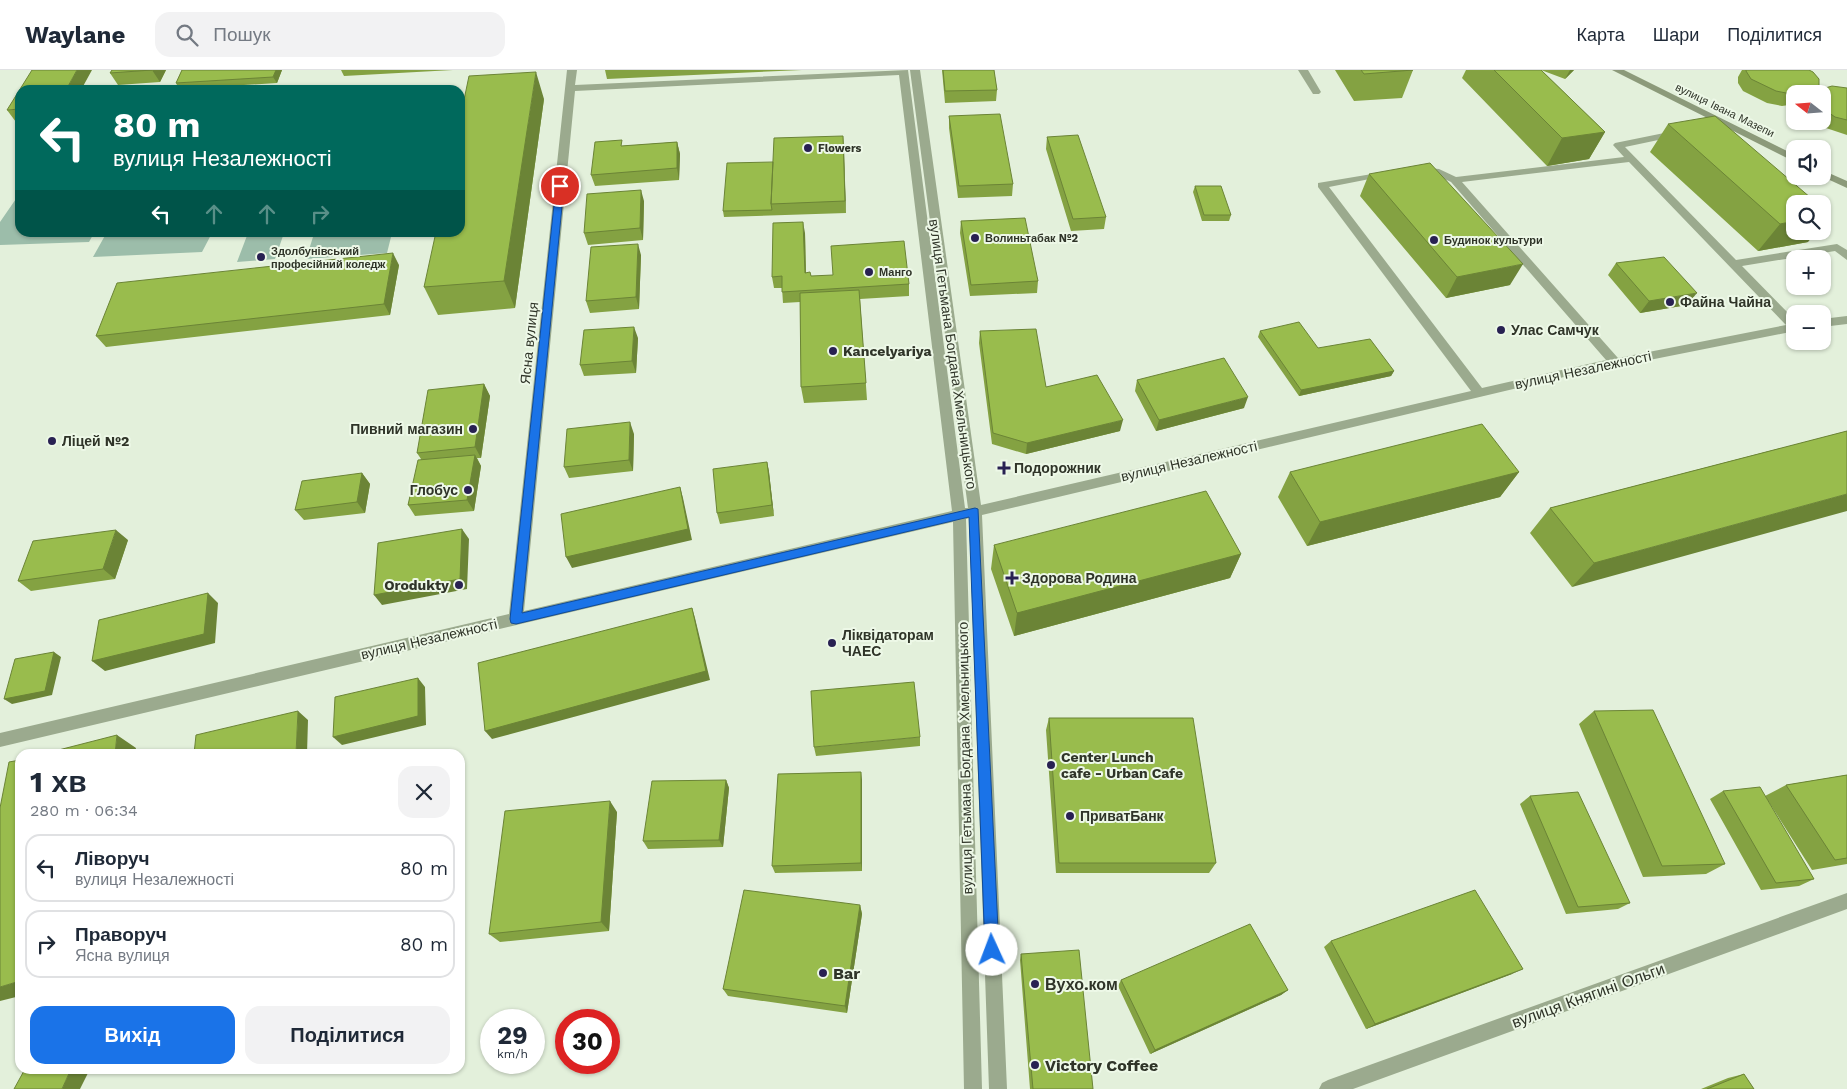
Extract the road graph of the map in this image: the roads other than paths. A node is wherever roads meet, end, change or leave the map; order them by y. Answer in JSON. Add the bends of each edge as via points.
{"nodes":[{"id":1,"x":572,"y":70,"type":"edge"},
{"id":2,"x":1303,"y":70,"type":"edge"},
{"id":3,"x":1617,"y":70,"type":"edge"},
{"id":4,"x":907,"y":71,"type":"edge"},
{"id":5,"x":570,"y":88,"type":"junction"},
{"id":6,"x":1316,"y":92,"type":"dead end"},
{"id":7,"x":1724,"y":123,"type":"junction"},
{"id":8,"x":1786,"y":154,"type":"edge"},
{"id":9,"x":1630,"y":159,"type":"junction"},
{"id":10,"x":1413,"y":168,"type":"edge"},
{"id":11,"x":1395,"y":171,"type":"edge"},
{"id":12,"x":1831,"y":177,"type":"edge"},
{"id":13,"x":1455,"y":180,"type":"junction"},
{"id":14,"x":1847,"y":185,"type":"edge"},
{"id":15,"x":1847,"y":256,"type":"edge"},
{"id":16,"x":1733,"y":264,"type":"junction"},
{"id":17,"x":1786,"y":318,"type":"edge"},
{"id":18,"x":1847,"y":320,"type":"edge"},
{"id":19,"x":1831,"y":322,"type":"edge"},
{"id":20,"x":1786,"y":329,"type":"edge"},
{"id":21,"x":1615,"y":363,"type":"junction"},
{"id":22,"x":1478,"y":393,"type":"junction"},
{"id":23,"x":975,"y":512,"type":"junction"},
{"id":24,"x":959,"y":515,"type":"junction"},
{"id":25,"x":516,"y":619,"type":"junction"},
{"id":26,"x":0,"y":740,"type":"edge"},
{"id":27,"x":1847,"y":901,"type":"edge"},
{"id":28,"x":973,"y":1089,"type":"edge"},
{"id":29,"x":998,"y":1089,"type":"edge"},
{"id":30,"x":1328,"y":1089,"type":"edge"}],
"edges":[{"from":1,"to":5,"type":"street","name":"Ясна вулиця"},
{"from":2,"to":6,"type":"street"},
{"from":3,"to":7,"type":"main road","name":"вулиця Івана Мазепи"},
{"from":4,"to":5,"type":"street"},
{"from":4,"to":23,"type":"street","name":"вулиця Гетьмана Богдана Хмельницького"},
{"from":4,"to":24,"type":"street","name":"вулиця Гетьмана Богдана Хмельницького"},
{"from":5,"to":25,"type":"street","name":"Ясна вулиця"},
{"from":7,"to":8,"type":"main road","name":"вулиця Івана Мазепи"},
{"from":7,"to":9,"type":"street","via":[[1618,145]]},
{"from":9,"to":13,"type":"street"},
{"from":9,"to":16,"type":"street"},
{"from":10,"to":13,"type":"street","via":[[1435,171]]},
{"from":11,"to":22,"type":"street","via":[[1322,185]]},
{"from":12,"to":14,"type":"main road"},
{"from":13,"to":21,"type":"street"},
{"from":15,"to":16,"type":"street","via":[[1837,247]]},
{"from":16,"to":17,"type":"street"},
{"from":18,"to":19,"type":"street"},
{"from":20,"to":21,"type":"street","name":"вулиця Незалежності"},
{"from":21,"to":22,"type":"street","name":"вулиця Незалежності"},
{"from":22,"to":23,"type":"street","name":"вулиця Незалежності"},
{"from":23,"to":24,"type":"street","name":"вулиця Незалежності"},
{"from":23,"to":29,"type":"street","name":"вулиця Гетьмана Богдана Хмельницького"},
{"from":24,"to":25,"type":"street","name":"вулиця Незалежності"},
{"from":24,"to":28,"type":"street","name":"вулиця Гетьмана Богдана Хмельницького"},
{"from":25,"to":26,"type":"street","name":"вулиця Незалежності"},
{"from":27,"to":30,"type":"street","name":"вулиця Княгині Ольги"}]}
